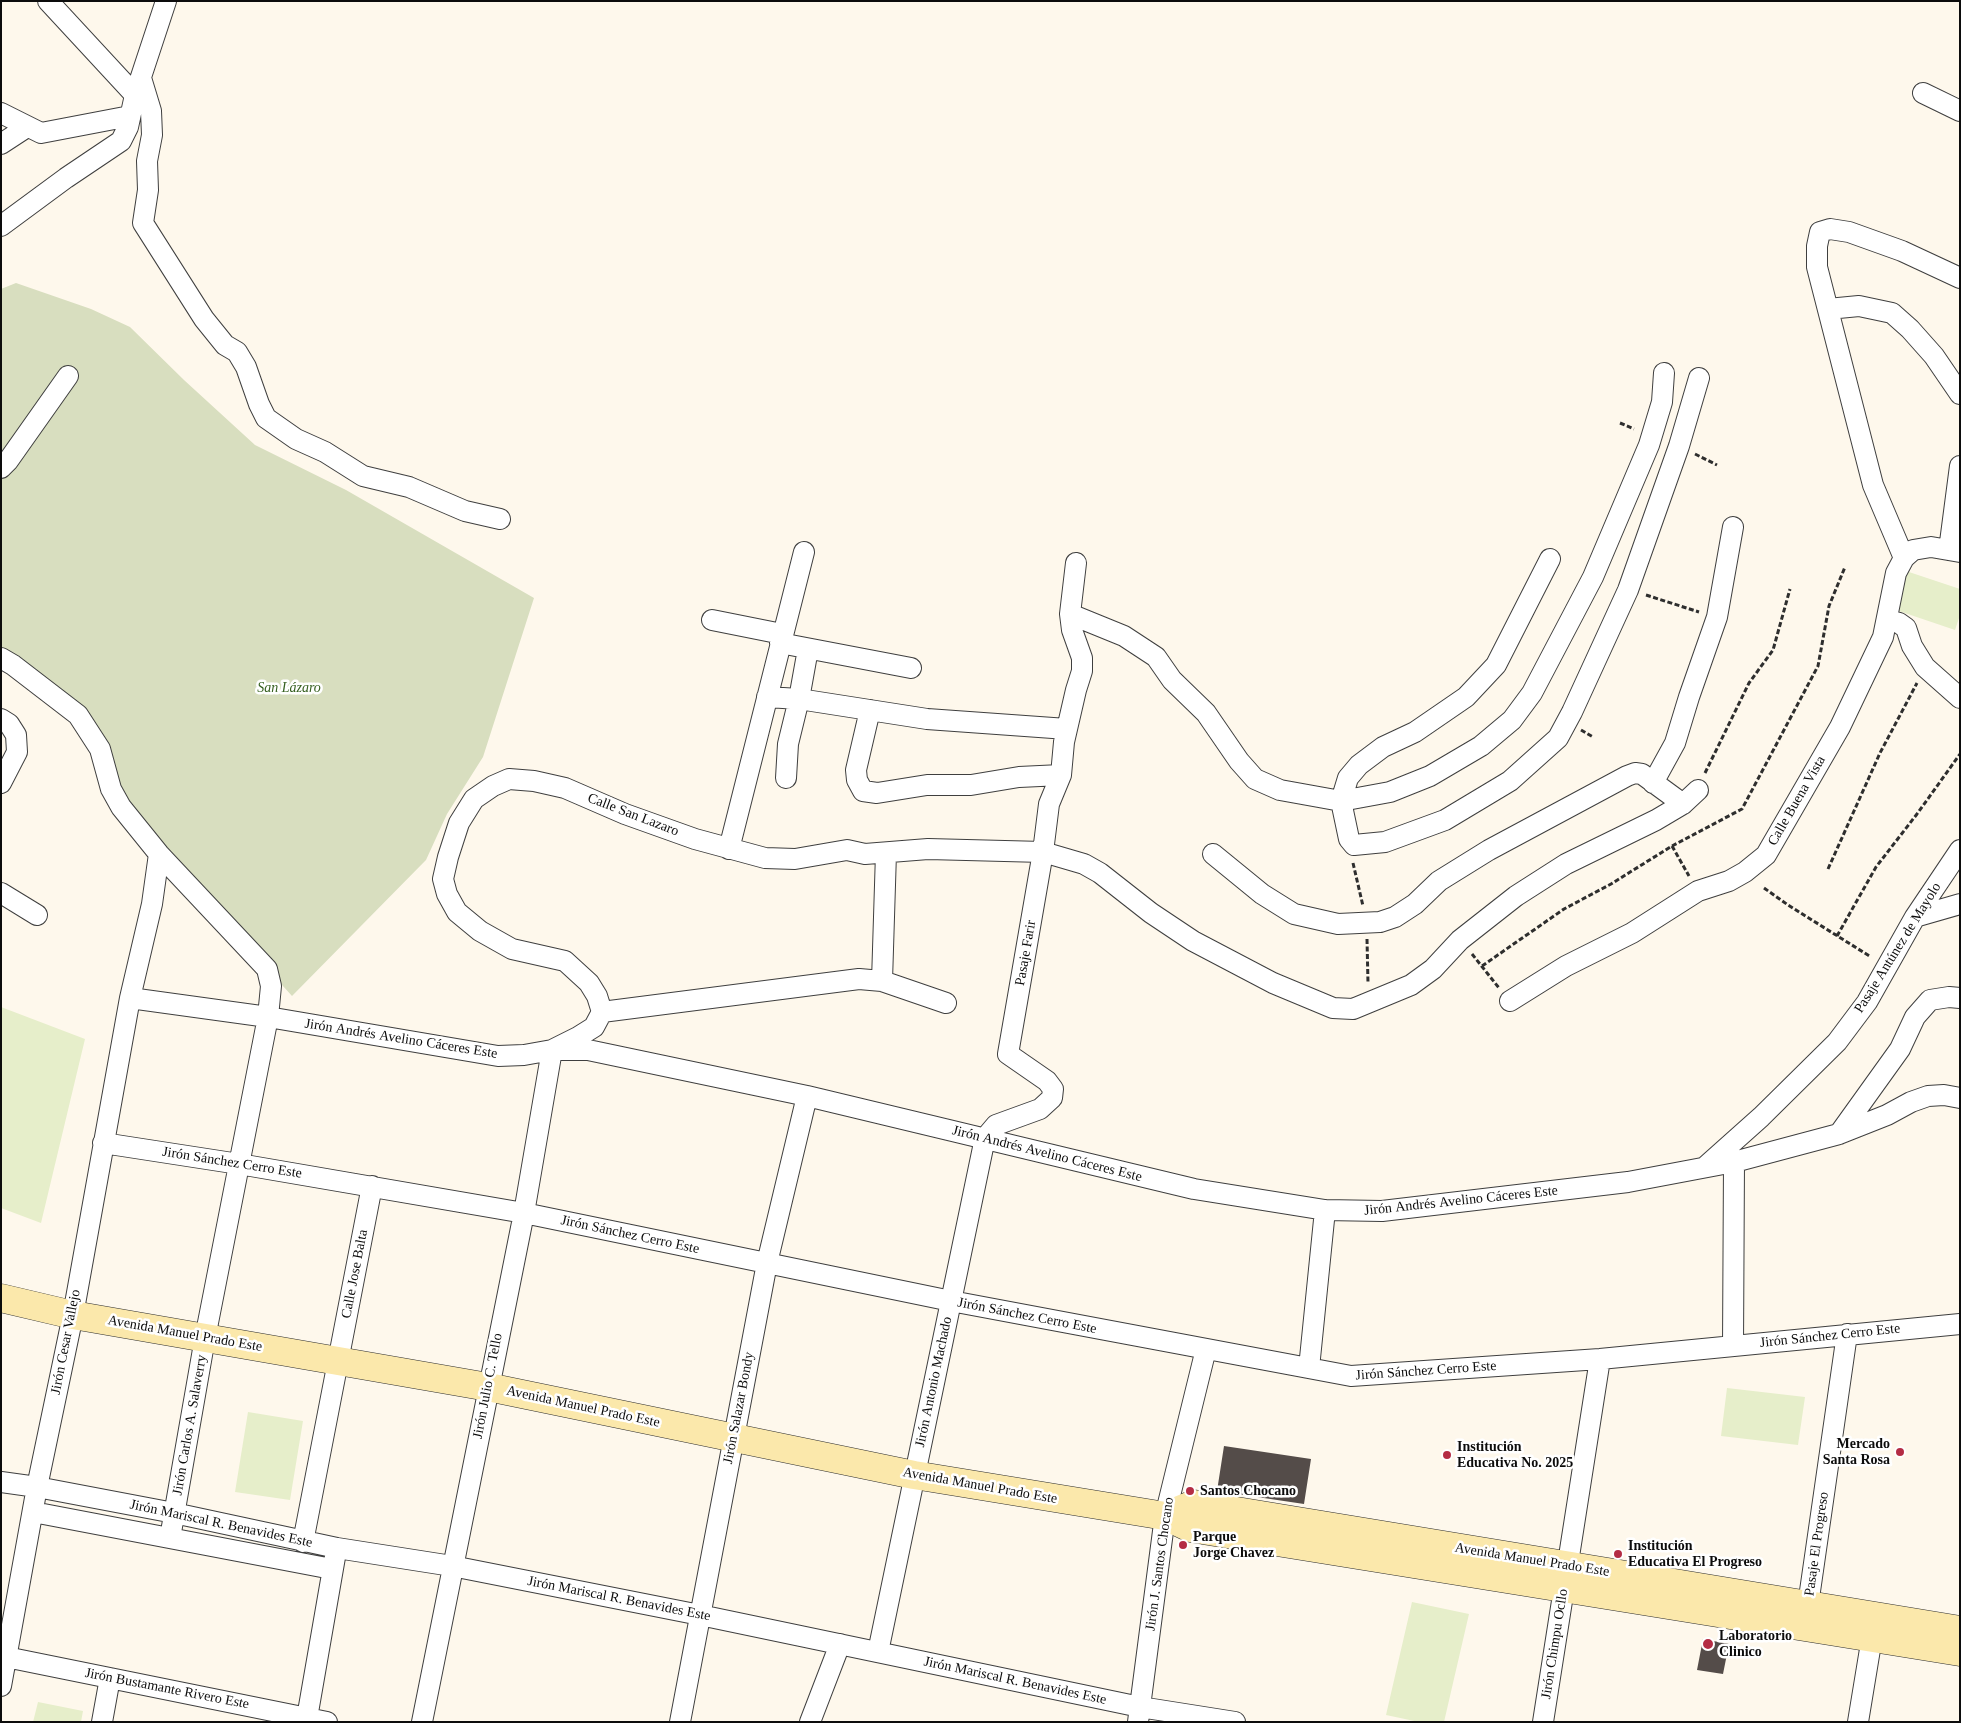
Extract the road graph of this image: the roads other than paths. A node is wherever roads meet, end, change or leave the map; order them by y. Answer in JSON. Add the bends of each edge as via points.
{"nodes":[{"id":1,"x":48,"y":1,"type":"edge"},
{"id":2,"x":166,"y":1,"type":"edge"},
{"id":3,"x":138,"y":86,"type":"junction"},
{"id":4,"x":1923,"y":92,"type":"dead end"},
{"id":5,"x":1960,"y":111,"type":"edge"},
{"id":6,"x":1,"y":113,"type":"edge"},
{"id":7,"x":130,"y":116,"type":"junction"},
{"id":8,"x":27,"y":127,"type":"junction"},
{"id":9,"x":1,"y":144,"type":"edge"},
{"id":10,"x":2,"y":223,"type":"edge"},
{"id":11,"x":1960,"y":278,"type":"edge"},
{"id":12,"x":1828,"y":308,"type":"junction"},
{"id":13,"x":1664,"y":373,"type":"dead end"},
{"id":14,"x":68,"y":376,"type":"dead end"},
{"id":15,"x":1699,"y":378,"type":"dead end"},
{"id":16,"x":1960,"y":394,"type":"edge"},
{"id":17,"x":1960,"y":466,"type":"edge"},
{"id":18,"x":1,"y":468,"type":"edge"},
{"id":19,"x":500,"y":519,"type":"dead end"},
{"id":20,"x":1733,"y":528,"type":"dead end"},
{"id":21,"x":1954,"y":551,"type":"edge"},
{"id":22,"x":804,"y":552,"type":"dead end"},
{"id":23,"x":1904,"y":558,"type":"junction"},
{"id":24,"x":1550,"y":559,"type":"dead end"},
{"id":25,"x":1076,"y":564,"type":"dead end"},
{"id":26,"x":1070,"y":614,"type":"junction"},
{"id":27,"x":712,"y":620,"type":"dead end"},
{"id":28,"x":1887,"y":620,"type":"junction"},
{"id":29,"x":781,"y":638,"type":"junction"},
{"id":30,"x":808,"y":649,"type":"junction"},
{"id":31,"x":1,"y":658,"type":"edge"},
{"id":32,"x":912,"y":668,"type":"dead end"},
{"id":33,"x":1957,"y":691,"type":"edge"},
{"id":34,"x":768,"y":697,"type":"junction"},
{"id":35,"x":799,"y":699,"type":"junction"},
{"id":36,"x":870,"y":710,"type":"junction"},
{"id":37,"x":1,"y":719,"type":"edge"},
{"id":38,"x":1068,"y":729,"type":"junction"},
{"id":39,"x":1061,"y":775,"type":"junction"},
{"id":40,"x":786,"y":778,"type":"dead end"},
{"id":41,"x":1,"y":783,"type":"edge"},
{"id":42,"x":1653,"y":783,"type":"junction"},
{"id":43,"x":1698,"y":790,"type":"road end"},
{"id":44,"x":1341,"y":801,"type":"junction"},
{"id":45,"x":1682,"y":804,"type":"junction"},
{"id":46,"x":729,"y":849,"type":"junction"},
{"id":47,"x":1960,"y":850,"type":"edge"},
{"id":48,"x":1043,"y":852,"type":"junction"},
{"id":49,"x":886,"y":853,"type":"junction"},
{"id":50,"x":159,"y":854,"type":"junction"},
{"id":51,"x":1213,"y":854,"type":"dead end"},
{"id":52,"x":1,"y":893,"type":"edge"},
{"id":53,"x":1960,"y":904,"type":"edge"},
{"id":54,"x":37,"y":915,"type":"dead end"},
{"id":55,"x":1915,"y":917,"type":"junction"},
{"id":56,"x":882,"y":981,"type":"junction"},
{"id":57,"x":130,"y":998,"type":"junction"},
{"id":58,"x":1960,"y":998,"type":"edge"},
{"id":59,"x":1510,"y":1001,"type":"road end"},
{"id":60,"x":946,"y":1003,"type":"dead end"},
{"id":61,"x":602,"y":1012,"type":"junction"},
{"id":62,"x":268,"y":1017,"type":"junction"},
{"id":63,"x":552,"y":1050,"type":"junction"},
{"id":64,"x":807,"y":1096,"type":"junction"},
{"id":65,"x":1960,"y":1098,"type":"edge"},
{"id":66,"x":1839,"y":1134,"type":"junction"},
{"id":67,"x":985,"y":1138,"type":"junction"},
{"id":68,"x":103,"y":1143,"type":"junction"},
{"id":69,"x":1734,"y":1162,"type":"junction"},
{"id":70,"x":239,"y":1164,"type":"junction"},
{"id":71,"x":1704,"y":1169,"type":"junction"},
{"id":72,"x":372,"y":1186,"type":"junction"},
{"id":73,"x":1325,"y":1210,"type":"junction"},
{"id":74,"x":524,"y":1213,"type":"junction"},
{"id":75,"x":767,"y":1263,"type":"junction"},
{"id":76,"x":1,"y":1298,"type":"edge"},
{"id":77,"x":951,"y":1301,"type":"junction"},
{"id":78,"x":73,"y":1314,"type":"junction"},
{"id":79,"x":1960,"y":1324,"type":"edge"},
{"id":80,"x":1847,"y":1334,"type":"junction"},
{"id":81,"x":205,"y":1338,"type":"junction"},
{"id":82,"x":1732,"y":1346,"type":"junction"},
{"id":83,"x":1206,"y":1349,"type":"junction"},
{"id":84,"x":1600,"y":1359,"type":"junction"},
{"id":85,"x":338,"y":1361,"type":"junction"},
{"id":86,"x":1309,"y":1368,"type":"junction"},
{"id":87,"x":488,"y":1387,"type":"junction"},
{"id":88,"x":733,"y":1438,"type":"junction"},
{"id":89,"x":914,"y":1475,"type":"junction"},
{"id":90,"x":1,"y":1482,"type":"edge"},
{"id":91,"x":37,"y":1487,"type":"junction"},
{"id":92,"x":33,"y":1512,"type":"junction"},
{"id":93,"x":174,"y":1513,"type":"junction"},
{"id":94,"x":1165,"y":1516,"type":"junction"},
{"id":95,"x":170,"y":1538,"type":"junction"},
{"id":96,"x":304,"y":1542,"type":"junction"},
{"id":97,"x":337,"y":1548,"type":"junction"},
{"id":98,"x":452,"y":1566,"type":"junction"},
{"id":99,"x":332,"y":1569,"type":"junction"},
{"id":100,"x":1565,"y":1577,"type":"junction"},
{"id":101,"x":1808,"y":1605,"type":"junction"},
{"id":102,"x":700,"y":1615,"type":"junction"},
{"id":103,"x":1874,"y":1627,"type":"junction"},
{"id":104,"x":1960,"y":1630,"type":"edge"},
{"id":105,"x":840,"y":1644,"type":"junction"},
{"id":106,"x":878,"y":1652,"type":"junction"},
{"id":107,"x":1960,"y":1652,"type":"edge"},
{"id":108,"x":6,"y":1657,"type":"junction"},
{"id":109,"x":110,"y":1678,"type":"junction"},
{"id":110,"x":1,"y":1686,"type":"edge"},
{"id":111,"x":1139,"y":1714,"type":"edge"},
{"id":112,"x":295,"y":1718,"type":"edge"},
{"id":113,"x":102,"y":1722,"type":"edge"},
{"id":114,"x":327,"y":1722,"type":"edge"},
{"id":115,"x":422,"y":1722,"type":"edge"},
{"id":116,"x":680,"y":1722,"type":"edge"},
{"id":117,"x":810,"y":1722,"type":"edge"},
{"id":118,"x":1235,"y":1722,"type":"edge"},
{"id":119,"x":1543,"y":1722,"type":"edge"},
{"id":120,"x":1858,"y":1722,"type":"edge"}],
"edges":[{"from":1,"to":3,"type":"street"},
{"from":2,"to":3,"type":"street"},
{"from":3,"to":7,"type":"street"},
{"from":3,"to":19,"type":"street","via":[[151,111],[152,135],[143,223],[204,319],[246,367],[266,418],[296,439],[325,452],[363,476],[408,487],[465,511]]},
{"from":4,"to":5,"type":"street"},
{"from":6,"to":8,"type":"street"},
{"from":7,"to":8,"type":"street","via":[[41,133]]},
{"from":7,"to":10,"type":"street","via":[[121,141]]},
{"from":8,"to":9,"type":"street"},
{"from":11,"to":12,"type":"street","via":[[1902,251],[1849,232],[1830,229],[1820,232],[1816,246],[1817,267]]},
{"from":12,"to":16,"type":"street","via":[[1860,306],[1892,313],[1934,356]]},
{"from":12,"to":23,"type":"street","via":[[1873,485]]},
{"from":13,"to":44,"type":"street","via":[[1662,402],[1649,445],[1593,577],[1532,693],[1512,720],[1481,746],[1430,776],[1390,792]]},
{"from":14,"to":18,"type":"street"},
{"from":15,"to":44,"type":"street","via":[[1679,446],[1628,590],[1558,738],[1510,781],[1445,820],[1385,842],[1354,846],[1349,839]]},
{"from":17,"to":21,"type":"street"},
{"from":20,"to":42,"type":"street","via":[[1717,617],[1675,743]]},
{"from":21,"to":23,"type":"street","via":[[1931,547],[1913,550]]},
{"from":22,"to":29,"type":"street"},
{"from":23,"to":28,"type":"street","name":"Calle Buena Vista","via":[[1896,573]]},
{"from":24,"to":44,"type":"street","via":[[1496,665],[1466,697],[1359,765],[1348,778]]},
{"from":25,"to":26,"type":"street","name":"Pasaje Farir"},
{"from":26,"to":38,"type":"street","name":"Pasaje Farir","via":[[1082,658],[1082,671]]},
{"from":26,"to":44,"type":"street","via":[[1124,636],[1156,657],[1172,680],[1206,713],[1238,761],[1256,779],[1280,790]]},
{"from":27,"to":29,"type":"street"},
{"from":28,"to":33,"type":"street","via":[[1906,628],[1925,667]]},
{"from":28,"to":59,"type":"street","name":"Calle Buena Vista","via":[[1883,637],[1840,728],[1766,855],[1745,872],[1698,892]]},
{"from":29,"to":30,"type":"street"},
{"from":29,"to":34,"type":"street"},
{"from":30,"to":32,"type":"street"},
{"from":30,"to":35,"type":"street"},
{"from":31,"to":50,"type":"street","name":"Jirón Carlos A. Salaverry","via":[[78,715],[100,749],[121,807]]},
{"from":34,"to":35,"type":"street"},
{"from":34,"to":46,"type":"street"},
{"from":35,"to":36,"type":"street"},
{"from":35,"to":40,"type":"street","via":[[788,744]]},
{"from":36,"to":38,"type":"street","via":[[927,719]]},
{"from":36,"to":39,"type":"street","via":[[856,770],[863,791],[876,793],[927,785],[972,785],[1019,777]]},
{"from":37,"to":41,"type":"street","via":[[16,735],[17,752]]},
{"from":38,"to":39,"type":"street","name":"Pasaje Farir"},
{"from":39,"to":48,"type":"street","name":"Pasaje Farir","via":[[1049,804]]},
{"from":42,"to":45,"type":"street"},
{"from":42,"to":51,"type":"street","via":[[1642,774],[1627,776],[1489,850],[1439,881],[1409,908],[1380,922],[1338,924],[1294,914],[1262,894]]},
{"from":43,"to":45,"type":"street","name":"Calle San Lazaro"},
{"from":45,"to":48,"type":"street","name":"Calle San Lazaro","via":[[1566,864],[1516,896],[1460,940],[1433,969],[1411,985],[1353,1009],[1333,1008],[1273,983],[1193,941],[1100,873],[1084,864]]},
{"from":46,"to":49,"type":"street","name":"Calle San Lazaro","via":[[781,860],[847,850],[866,854]]},
{"from":46,"to":61,"type":"street","name":"Calle San Lazaro","via":[[625,814],[565,788],[534,781],[509,779],[474,799],[459,823],[444,879],[447,894],[457,912],[480,931],[512,949],[565,961],[589,983]]},
{"from":47,"to":55,"type":"street","name":"Pasaje Antúnez de Mayolo"},
{"from":48,"to":49,"type":"street","name":"Calle San Lazaro","via":[[928,849]]},
{"from":48,"to":67,"type":"street","name":"Pasaje Farir","via":[[1008,1054],[1047,1081],[1053,1089],[1052,1098],[1040,1109],[996,1125]]},
{"from":49,"to":56,"type":"street"},
{"from":50,"to":57,"type":"street","name":"Jirón Cesar Vallejo","via":[[152,904]]},
{"from":50,"to":62,"type":"street","name":"Jirón Carlos A. Salaverry","via":[[267,969],[271,986]]},
{"from":52,"to":54,"type":"street"},
{"from":53,"to":55,"type":"street"},
{"from":55,"to":71,"type":"street","name":"Pasaje Antúnez de Mayolo","via":[[1867,1002],[1837,1042]]},
{"from":56,"to":60,"type":"street"},
{"from":56,"to":61,"type":"street","via":[[859,979]]},
{"from":57,"to":62,"type":"street","name":"Jirón Andrés Avelino Cáceres Este"},
{"from":57,"to":68,"type":"street","name":"Jirón Cesar Vallejo"},
{"from":58,"to":66,"type":"street","via":[[1930,1000],[1915,1017],[1900,1049]]},
{"from":61,"to":63,"type":"street","via":[[594,1027]]},
{"from":62,"to":63,"type":"street","name":"Jirón Andrés Avelino Cáceres Este","via":[[498,1056]]},
{"from":62,"to":70,"type":"street","name":"Jirón Carlos A. Salaverry"},
{"from":63,"to":64,"type":"street","name":"Jirón Andrés Avelino Cáceres Este","via":[[588,1050]]},
{"from":63,"to":74,"type":"street","name":"Jirón Julio C. Tello"},
{"from":64,"to":67,"type":"street","name":"Jirón Andrés Avelino Cáceres Este"},
{"from":64,"to":75,"type":"street","name":"Jirón Salazar Bondy"},
{"from":65,"to":66,"type":"street","name":"Jirón Andrés Avelino Cáceres Este","via":[[1928,1096]]},
{"from":66,"to":69,"type":"street","name":"Jirón Andrés Avelino Cáceres Este"},
{"from":67,"to":73,"type":"street","name":"Jirón Andrés Avelino Cáceres Este","via":[[1194,1189]]},
{"from":67,"to":77,"type":"street","name":"Jirón Antonio Machado"},
{"from":68,"to":70,"type":"street","name":"Jirón Sánchez Cerro Este"},
{"from":68,"to":78,"type":"street","name":"Jirón Cesar Vallejo"},
{"from":69,"to":71,"type":"street","name":"Jirón Andrés Avelino Cáceres Este"},
{"from":69,"to":82,"type":"street"},
{"from":70,"to":72,"type":"street","name":"Jirón Sánchez Cerro Este"},
{"from":70,"to":81,"type":"street","name":"Jirón Carlos A. Salaverry"},
{"from":71,"to":73,"type":"street","name":"Jirón Andrés Avelino Cáceres Este","via":[[1628,1182],[1389,1211]]},
{"from":72,"to":74,"type":"street","name":"Jirón Sánchez Cerro Este"},
{"from":72,"to":85,"type":"street","name":"Calle Jose Balta"},
{"from":73,"to":86,"type":"street"},
{"from":74,"to":75,"type":"street","name":"Jirón Sánchez Cerro Este"},
{"from":74,"to":87,"type":"street","name":"Jirón Julio C. Tello"},
{"from":75,"to":77,"type":"street","name":"Jirón Sánchez Cerro Este"},
{"from":75,"to":88,"type":"street","name":"Jirón Salazar Bondy"},
{"from":76,"to":78,"type":"street","name":"Avenida Manuel Prado Este"},
{"from":77,"to":83,"type":"street","name":"Jirón Sánchez Cerro Este"},
{"from":77,"to":89,"type":"street","name":"Jirón Antonio Machado"},
{"from":78,"to":81,"type":"street","name":"Avenida Manuel Prado Este"},
{"from":78,"to":91,"type":"street","name":"Jirón Cesar Vallejo"},
{"from":79,"to":80,"type":"street","name":"Jirón Sánchez Cerro Este"},
{"from":80,"to":82,"type":"street","name":"Jirón Sánchez Cerro Este"},
{"from":80,"to":101,"type":"street","name":"Pasaje El Progreso"},
{"from":81,"to":85,"type":"street","name":"Avenida Manuel Prado Este"},
{"from":81,"to":93,"type":"street","name":"Jirón Carlos A. Salaverry"},
{"from":82,"to":84,"type":"street","name":"Jirón Sánchez Cerro Este"},
{"from":83,"to":86,"type":"street","name":"Jirón Sánchez Cerro Este"},
{"from":83,"to":94,"type":"street","name":"Jirón J. Santos Chocano"},
{"from":84,"to":86,"type":"street","name":"Jirón Sánchez Cerro Este","via":[[1351,1376]]},
{"from":84,"to":100,"type":"street","name":"Jirón Chimpu Ocllo"},
{"from":85,"to":87,"type":"street","name":"Avenida Manuel Prado Este"},
{"from":85,"to":96,"type":"street","name":"Calle Jose Balta"},
{"from":87,"to":88,"type":"street","name":"Avenida Manuel Prado Este"},
{"from":87,"to":98,"type":"street","name":"Jirón Julio C. Tello"},
{"from":88,"to":89,"type":"street","name":"Avenida Manuel Prado Este"},
{"from":88,"to":102,"type":"street","name":"Jirón Salazar Bondy"},
{"from":89,"to":94,"type":"street","name":"Avenida Manuel Prado Este"},
{"from":89,"to":106,"type":"street","name":"Jirón Antonio Machado"},
{"from":90,"to":91,"type":"street","name":"Jirón Mariscal R. Benavides Este"},
{"from":91,"to":92,"type":"street","name":"Jirón Cesar Vallejo"},
{"from":91,"to":93,"type":"street","name":"Jirón Mariscal R. Benavides Este"},
{"from":92,"to":95,"type":"street"},
{"from":92,"to":108,"type":"street","name":"Jirón Cesar Vallejo"},
{"from":93,"to":95,"type":"street","name":"Jirón Carlos A. Salaverry"},
{"from":93,"to":96,"type":"street","name":"Jirón Mariscal R. Benavides Este"},
{"from":94,"to":100,"type":"street","name":"Avenida Manuel Prado Este","via":[[1190,1528]]},
{"from":94,"to":111,"type":"street","name":"Jirón J. Santos Chocano"},
{"from":95,"to":99,"type":"street"},
{"from":96,"to":97,"type":"street","name":"Jirón Mariscal R. Benavides Este"},
{"from":97,"to":98,"type":"street","name":"Jirón Mariscal R. Benavides Este"},
{"from":97,"to":99,"type":"street"},
{"from":98,"to":102,"type":"street","name":"Jirón Mariscal R. Benavides Este"},
{"from":98,"to":115,"type":"street","name":"Jirón Julio C. Tello"},
{"from":99,"to":112,"type":"street"},
{"from":100,"to":101,"type":"street","name":"Avenida Manuel Prado Este"},
{"from":100,"to":103,"type":"street","name":"Avenida Manuel Prado Este"},
{"from":100,"to":119,"type":"street","name":"Jirón Chimpu Ocllo"},
{"from":101,"to":103,"type":"street","name":"Avenida Manuel Prado Este"},
{"from":102,"to":105,"type":"street","name":"Jirón Mariscal R. Benavides Este"},
{"from":102,"to":116,"type":"street","name":"Jirón Salazar Bondy"},
{"from":103,"to":104,"type":"street","name":"Avenida Manuel Prado Este"},
{"from":103,"to":107,"type":"street","name":"Avenida Manuel Prado Este"},
{"from":103,"to":120,"type":"street"},
{"from":105,"to":106,"type":"street","name":"Jirón Mariscal R. Benavides Este"},
{"from":105,"to":117,"type":"street"},
{"from":106,"to":111,"type":"street","name":"Jirón Mariscal R. Benavides Este"},
{"from":108,"to":109,"type":"street","name":"Jirón Bustamante Rivero Este"},
{"from":108,"to":110,"type":"street","name":"Jirón Cesar Vallejo"},
{"from":109,"to":112,"type":"street","name":"Jirón Bustamante Rivero Este"},
{"from":109,"to":113,"type":"street"},
{"from":111,"to":118,"type":"street","name":"Jirón Mariscal R. Benavides Este"},
{"from":112,"to":114,"type":"street","name":"Jirón Bustamante Rivero Este"}]}
